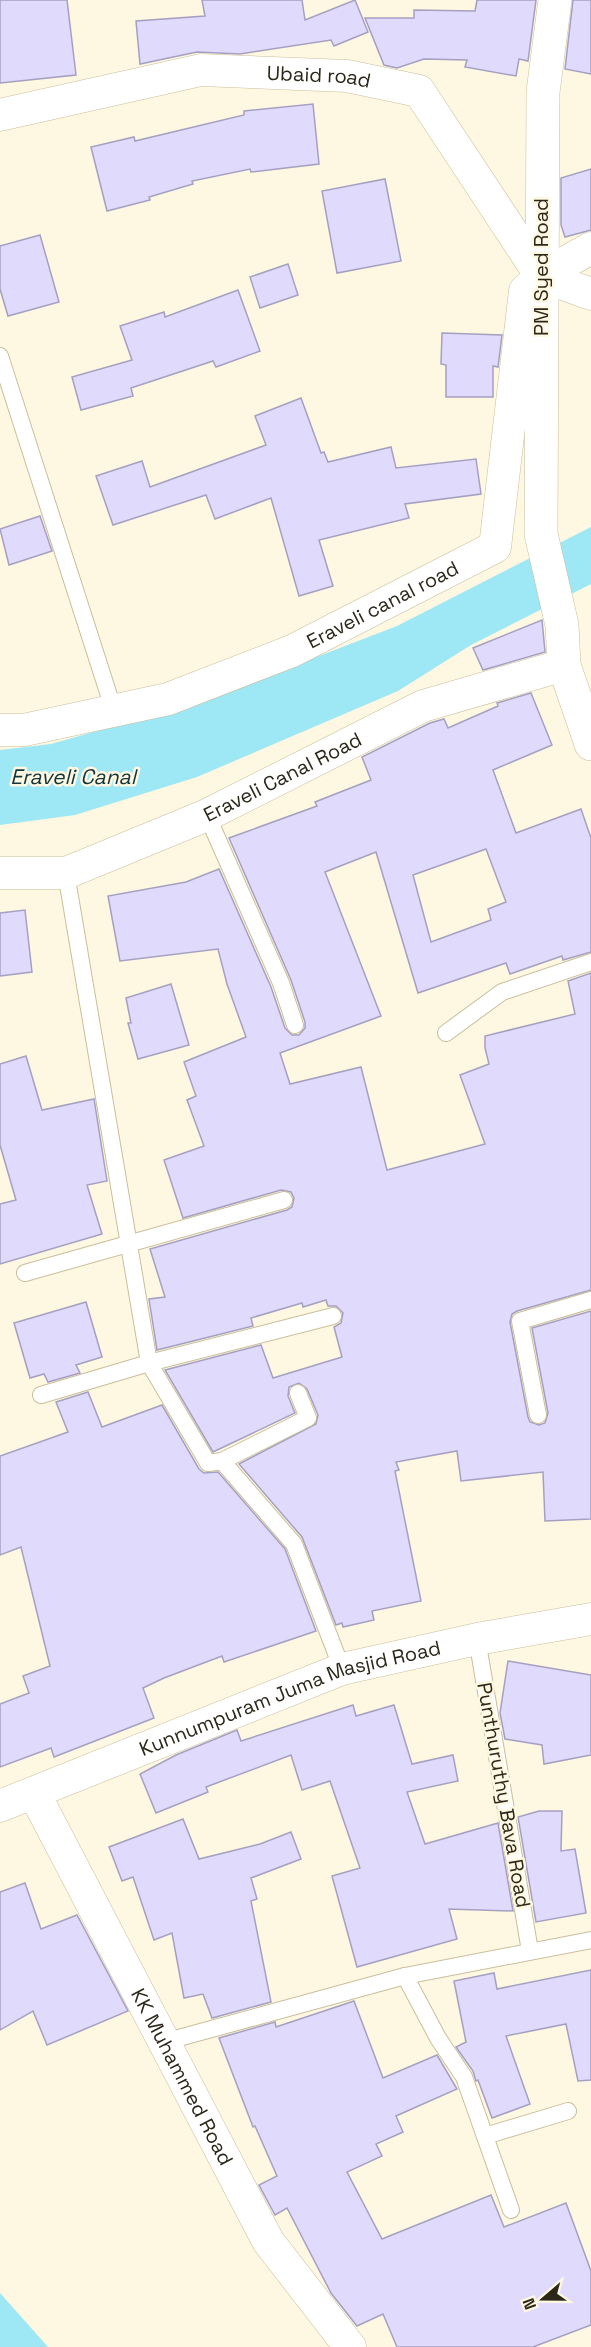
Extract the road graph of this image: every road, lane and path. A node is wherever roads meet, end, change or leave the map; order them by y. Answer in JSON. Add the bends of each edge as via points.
{"nodes":[{"id":1,"x":555,"y":0,"type":"edge"},
{"id":2,"x":0,"y":115,"type":"edge"},
{"id":3,"x":591,"y":248,"type":"edge"},
{"id":4,"x":541,"y":276,"type":"junction"},
{"id":5,"x":591,"y":294,"type":"edge"},
{"id":6,"x":0,"y":356,"type":"edge"},
{"id":7,"x":564,"y":665,"type":"junction"},
{"id":8,"x":114,"y":711,"type":"junction"},
{"id":9,"x":0,"y":730,"type":"edge"},
{"id":10,"x":591,"y":744,"type":"edge"},
{"id":11,"x":207,"y":815,"type":"junction"},
{"id":12,"x":0,"y":873,"type":"edge"},
{"id":13,"x":66,"y":873,"type":"junction"},
{"id":14,"x":591,"y":962,"type":"edge"},
{"id":15,"x":295,"y":1025,"type":"dead end"},
{"id":16,"x":446,"y":1033,"type":"dead end"},
{"id":17,"x":285,"y":1200,"type":"dead end"},
{"id":18,"x":129,"y":1243,"type":"junction"},
{"id":19,"x":25,"y":1273,"type":"dead end"},
{"id":20,"x":591,"y":1300,"type":"edge"},
{"id":21,"x":333,"y":1316,"type":"dead end"},
{"id":22,"x":149,"y":1363,"type":"junction"},
{"id":23,"x":298,"y":1393,"type":"dead end"},
{"id":24,"x":41,"y":1395,"type":"dead end"},
{"id":25,"x":538,"y":1415,"type":"dead end"},
{"id":26,"x":222,"y":1461,"type":"junction"},
{"id":27,"x":591,"y":1619,"type":"edge"},
{"id":28,"x":477,"y":1639,"type":"junction"},
{"id":29,"x":342,"y":1669,"type":"junction"},
{"id":30,"x":34,"y":1792,"type":"junction"},
{"id":31,"x":0,"y":1806,"type":"edge"},
{"id":32,"x":591,"y":1940,"type":"edge"},
{"id":33,"x":530,"y":1951,"type":"junction"},
{"id":34,"x":405,"y":1976,"type":"junction"},
{"id":35,"x":164,"y":2042,"type":"junction"},
{"id":36,"x":568,"y":2111,"type":"dead end"},
{"id":37,"x":485,"y":2136,"type":"junction"},
{"id":38,"x":511,"y":2210,"type":"dead end"},
{"id":39,"x":350,"y":2347,"type":"edge"}],
"edges":[{"from":1,"to":4,"type":"street","name":"PM Syed Road","via":[[543,92]]},
{"from":2,"to":4,"type":"street","name":"Ubaid road","via":[[201,70],[347,75],[418,91]]},
{"from":3,"to":4,"type":"street"},
{"from":4,"to":5,"type":"street"},
{"from":4,"to":7,"type":"street","name":"PM Syed Road","via":[[540,534],[562,625]]},
{"from":4,"to":8,"type":"street","name":"Eraveli canal road","via":[[525,291],[495,547],[292,651],[168,699]]},
{"from":6,"to":8,"type":"lane"},
{"from":7,"to":10,"type":"street","name":"PM Syed Road"},
{"from":7,"to":11,"type":"street","name":"Eraveli Canal Road","via":[[423,706]]},
{"from":8,"to":9,"type":"street","name":"Eraveli canal road","via":[[24,730]]},
{"from":11,"to":13,"type":"street","name":"Eraveli Canal Road"},
{"from":11,"to":15,"type":"lane","via":[[281,983]]},
{"from":12,"to":13,"type":"street","name":"Eraveli Canal Road"},
{"from":13,"to":18,"type":"lane"},
{"from":14,"to":16,"type":"lane","via":[[502,992]]},
{"from":17,"to":18,"type":"lane"},
{"from":18,"to":19,"type":"lane"},
{"from":18,"to":22,"type":"lane"},
{"from":20,"to":25,"type":"lane","via":[[520,1321]]},
{"from":21,"to":22,"type":"lane"},
{"from":22,"to":24,"type":"lane"},
{"from":22,"to":26,"type":"lane","via":[[208,1463]]},
{"from":23,"to":26,"type":"lane","via":[[308,1418]]},
{"from":26,"to":29,"type":"lane","via":[[294,1544]]},
{"from":27,"to":28,"type":"street","name":"Kunnumpuram Juma Masjid Road"},
{"from":28,"to":29,"type":"street","name":"Kunnumpuram Juma Masjid Road"},
{"from":28,"to":33,"type":"lane","name":"Punthuruthy Bava Road"},
{"from":29,"to":30,"type":"street","name":"Kunnumpuram Juma Masjid Road"},
{"from":30,"to":31,"type":"street","name":"Kunnumpuram Juma Masjid Road"},
{"from":30,"to":35,"type":"street","name":"KK Muhammed Road"},
{"from":32,"to":33,"type":"lane"},
{"from":33,"to":34,"type":"lane"},
{"from":34,"to":35,"type":"lane"},
{"from":34,"to":37,"type":"lane","via":[[464,2077]]},
{"from":35,"to":39,"type":"street","name":"KK Muhammed Road","via":[[268,2241]]},
{"from":36,"to":37,"type":"lane"},
{"from":37,"to":38,"type":"lane"}]}
